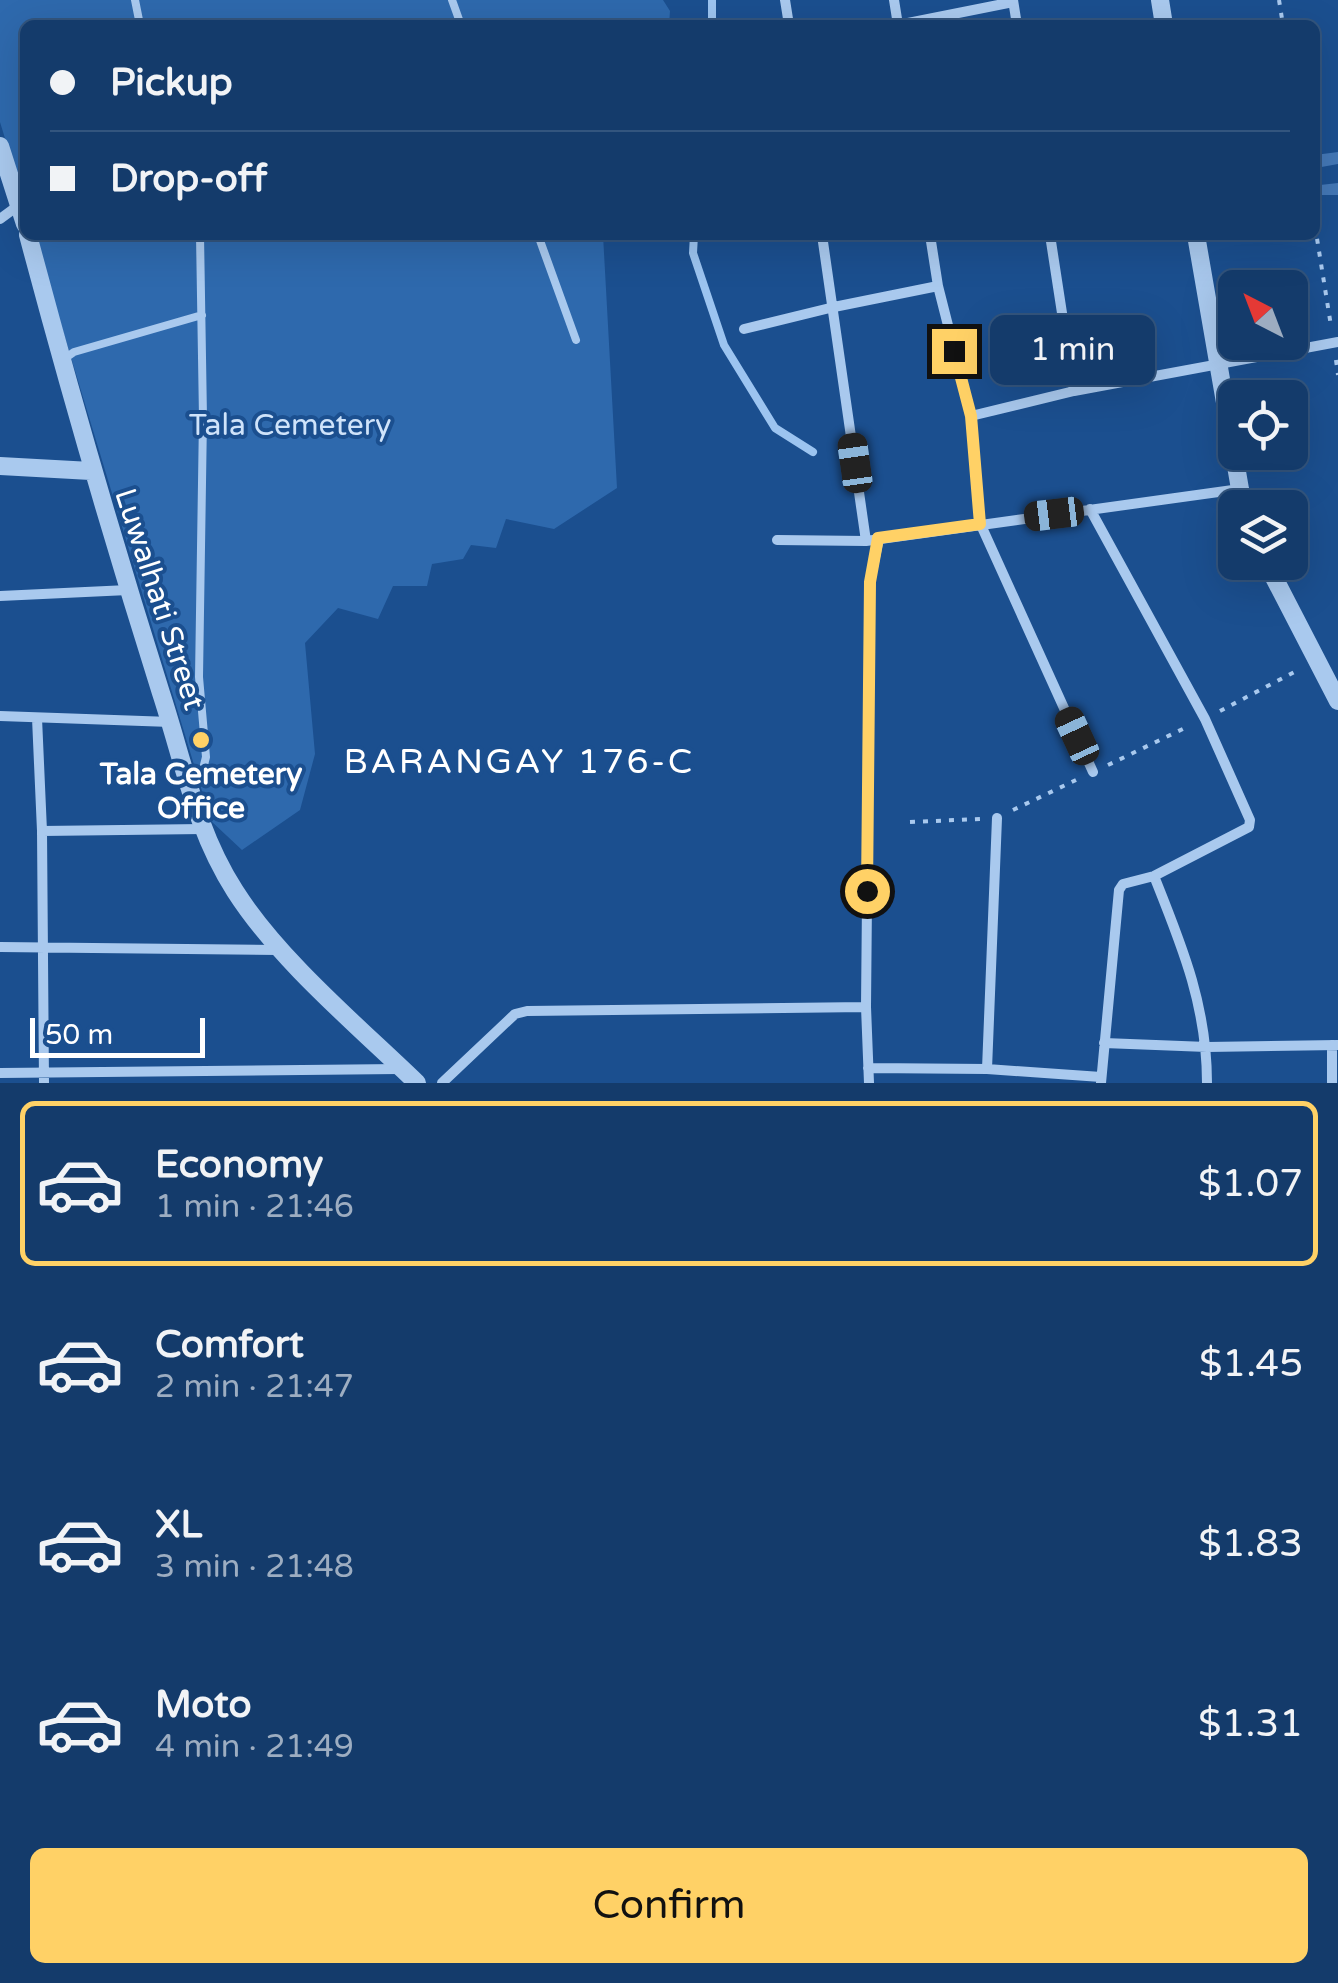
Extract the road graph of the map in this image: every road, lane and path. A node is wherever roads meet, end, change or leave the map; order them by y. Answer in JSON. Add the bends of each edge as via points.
{"nodes":[{"id":1,"x":1013,"y":1,"type":"edge"},
{"id":2,"x":922,"y":20,"type":"edge"},
{"id":3,"x":0,"y":146,"type":"edge"},
{"id":4,"x":20,"y":204,"type":"joint"},
{"id":5,"x":0,"y":219,"type":"edge"},
{"id":6,"x":29,"y":240,"type":"edge"},
{"id":7,"x":200,"y":240,"type":"edge"},
{"id":8,"x":540,"y":240,"type":"edge"},
{"id":9,"x":823,"y":240,"type":"edge"},
{"id":10,"x":931,"y":240,"type":"edge"},
{"id":11,"x":1051,"y":240,"type":"edge"},
{"id":12,"x":1197,"y":240,"type":"edge"},
{"id":13,"x":1318,"y":240,"type":"edge"},
{"id":14,"x":938,"y":286,"type":"junction"},
{"id":15,"x":834,"y":306,"type":"junction"},
{"id":16,"x":202,"y":315,"type":"junction"},
{"id":17,"x":744,"y":329,"type":"dead end"},
{"id":18,"x":576,"y":340,"type":"dead end"},
{"id":19,"x":1336,"y":342,"type":"edge"},
{"id":20,"x":62,"y":361,"type":"junction"},
{"id":21,"x":1216,"y":366,"type":"junction"},
{"id":22,"x":1074,"y":391,"type":"junction"},
{"id":23,"x":971,"y":416,"type":"junction"},
{"id":24,"x":0,"y":466,"type":"edge"},
{"id":25,"x":91,"y":470,"type":"junction"},
{"id":26,"x":1240,"y":489,"type":"joint"},
{"id":27,"x":1090,"y":509,"type":"junction"},
{"id":28,"x":980,"y":524,"type":"junction"},
{"id":29,"x":777,"y":540,"type":"dead end"},
{"id":30,"x":872,"y":540,"type":"junction"},
{"id":31,"x":1276,"y":580,"type":"edge"},
{"id":32,"x":128,"y":590,"type":"junction"},
{"id":33,"x":0,"y":596,"type":"edge"},
{"id":34,"x":1318,"y":660,"type":"junction"},
{"id":35,"x":1338,"y":701,"type":"edge"},
{"id":36,"x":0,"y":716,"type":"edge"},
{"id":37,"x":37,"y":718,"type":"junction"},
{"id":38,"x":1205,"y":719,"type":"junction"},
{"id":39,"x":171,"y":722,"type":"junction"},
{"id":40,"x":1093,"y":772,"type":"junction"},
{"id":41,"x":188,"y":783,"type":"junction"},
{"id":42,"x":997,"y":818,"type":"junction"},
{"id":43,"x":910,"y":822,"type":"dead end"},
{"id":44,"x":42,"y":830,"type":"junction"},
{"id":45,"x":203,"y":830,"type":"junction"},
{"id":46,"x":1154,"y":876,"type":"junction"},
{"id":47,"x":0,"y":947,"type":"edge"},
{"id":48,"x":44,"y":947,"type":"junction"},
{"id":49,"x":282,"y":950,"type":"junction"},
{"id":50,"x":866,"y":1007,"type":"junction"},
{"id":51,"x":1104,"y":1043,"type":"junction"},
{"id":52,"x":1335,"y":1045,"type":"edge"},
{"id":53,"x":1208,"y":1047,"type":"junction"},
{"id":54,"x":402,"y":1068,"type":"junction"},
{"id":55,"x":868,"y":1068,"type":"junction"},
{"id":56,"x":987,"y":1069,"type":"junction"},
{"id":57,"x":0,"y":1073,"type":"edge"},
{"id":58,"x":44,"y":1078,"type":"edge"},
{"id":59,"x":1101,"y":1080,"type":"edge"},
{"id":60,"x":417,"y":1083,"type":"edge"},
{"id":61,"x":442,"y":1083,"type":"edge"},
{"id":62,"x":869,"y":1083,"type":"edge"},
{"id":63,"x":1208,"y":1083,"type":"edge"},
{"id":64,"x":1332,"y":1083,"type":"edge"}],
"edges":[{"from":1,"to":2,"type":"street"},
{"from":3,"to":4,"type":"street"},
{"from":4,"to":5,"type":"street"},
{"from":6,"to":20,"type":"street","name":"Luwalhati Street"},
{"from":7,"to":16,"type":"lane"},
{"from":8,"to":18,"type":"lane"},
{"from":9,"to":15,"type":"street"},
{"from":10,"to":14,"type":"street"},
{"from":11,"to":22,"type":"street"},
{"from":12,"to":21,"type":"street"},
{"from":13,"to":19,"type":"path"},
{"from":14,"to":15,"type":"street"},
{"from":14,"to":23,"type":"street"},
{"from":15,"to":17,"type":"street"},
{"from":15,"to":30,"type":"street"},
{"from":16,"to":20,"type":"lane"},
{"from":16,"to":41,"type":"lane","via":[[199,677],[206,757],[201,777]]},
{"from":19,"to":21,"type":"street"},
{"from":20,"to":25,"type":"street","name":"Luwalhati Street"},
{"from":21,"to":22,"type":"street"},
{"from":21,"to":26,"type":"street"},
{"from":22,"to":23,"type":"street"},
{"from":23,"to":28,"type":"street"},
{"from":24,"to":25,"type":"street"},
{"from":25,"to":32,"type":"street","name":"Luwalhati Street"},
{"from":26,"to":27,"type":"street"},
{"from":27,"to":28,"type":"street"},
{"from":27,"to":38,"type":"street"},
{"from":28,"to":30,"type":"street"},
{"from":28,"to":40,"type":"street"},
{"from":29,"to":30,"type":"street"},
{"from":30,"to":50,"type":"street"},
{"from":31,"to":34,"type":"street"},
{"from":32,"to":33,"type":"street"},
{"from":32,"to":39,"type":"street","name":"Luwalhati Street"},
{"from":34,"to":35,"type":"street"},
{"from":34,"to":38,"type":"path"},
{"from":36,"to":37,"type":"street"},
{"from":37,"to":39,"type":"street"},
{"from":37,"to":44,"type":"street"},
{"from":38,"to":40,"type":"path"},
{"from":38,"to":46,"type":"street","via":[[1249,827]]},
{"from":39,"to":41,"type":"street","name":"Luwalhati Street"},
{"from":40,"to":42,"type":"path"},
{"from":41,"to":45,"type":"street","name":"Luwalhati Street"},
{"from":42,"to":43,"type":"path"},
{"from":42,"to":56,"type":"street"},
{"from":44,"to":45,"type":"street"},
{"from":44,"to":48,"type":"street"},
{"from":45,"to":49,"type":"street","name":"Luwalhati Street","via":[[234,891]]},
{"from":46,"to":51,"type":"street","via":[[1118,890]]},
{"from":46,"to":53,"type":"street","via":[[1192,970]]},
{"from":47,"to":48,"type":"street"},
{"from":48,"to":49,"type":"street"},
{"from":48,"to":58,"type":"street"},
{"from":49,"to":54,"type":"street","name":"Luwalhati Street"},
{"from":50,"to":55,"type":"street"},
{"from":50,"to":61,"type":"street","via":[[527,1010],[514,1014]]},
{"from":51,"to":53,"type":"street"},
{"from":51,"to":59,"type":"street"},
{"from":52,"to":53,"type":"street"},
{"from":52,"to":64,"type":"street"},
{"from":53,"to":63,"type":"street"},
{"from":54,"to":58,"type":"street"},
{"from":54,"to":60,"type":"street","name":"Luwalhati Street"},
{"from":55,"to":56,"type":"street"},
{"from":55,"to":62,"type":"street"},
{"from":56,"to":59,"type":"street"},
{"from":57,"to":58,"type":"street"}]}
